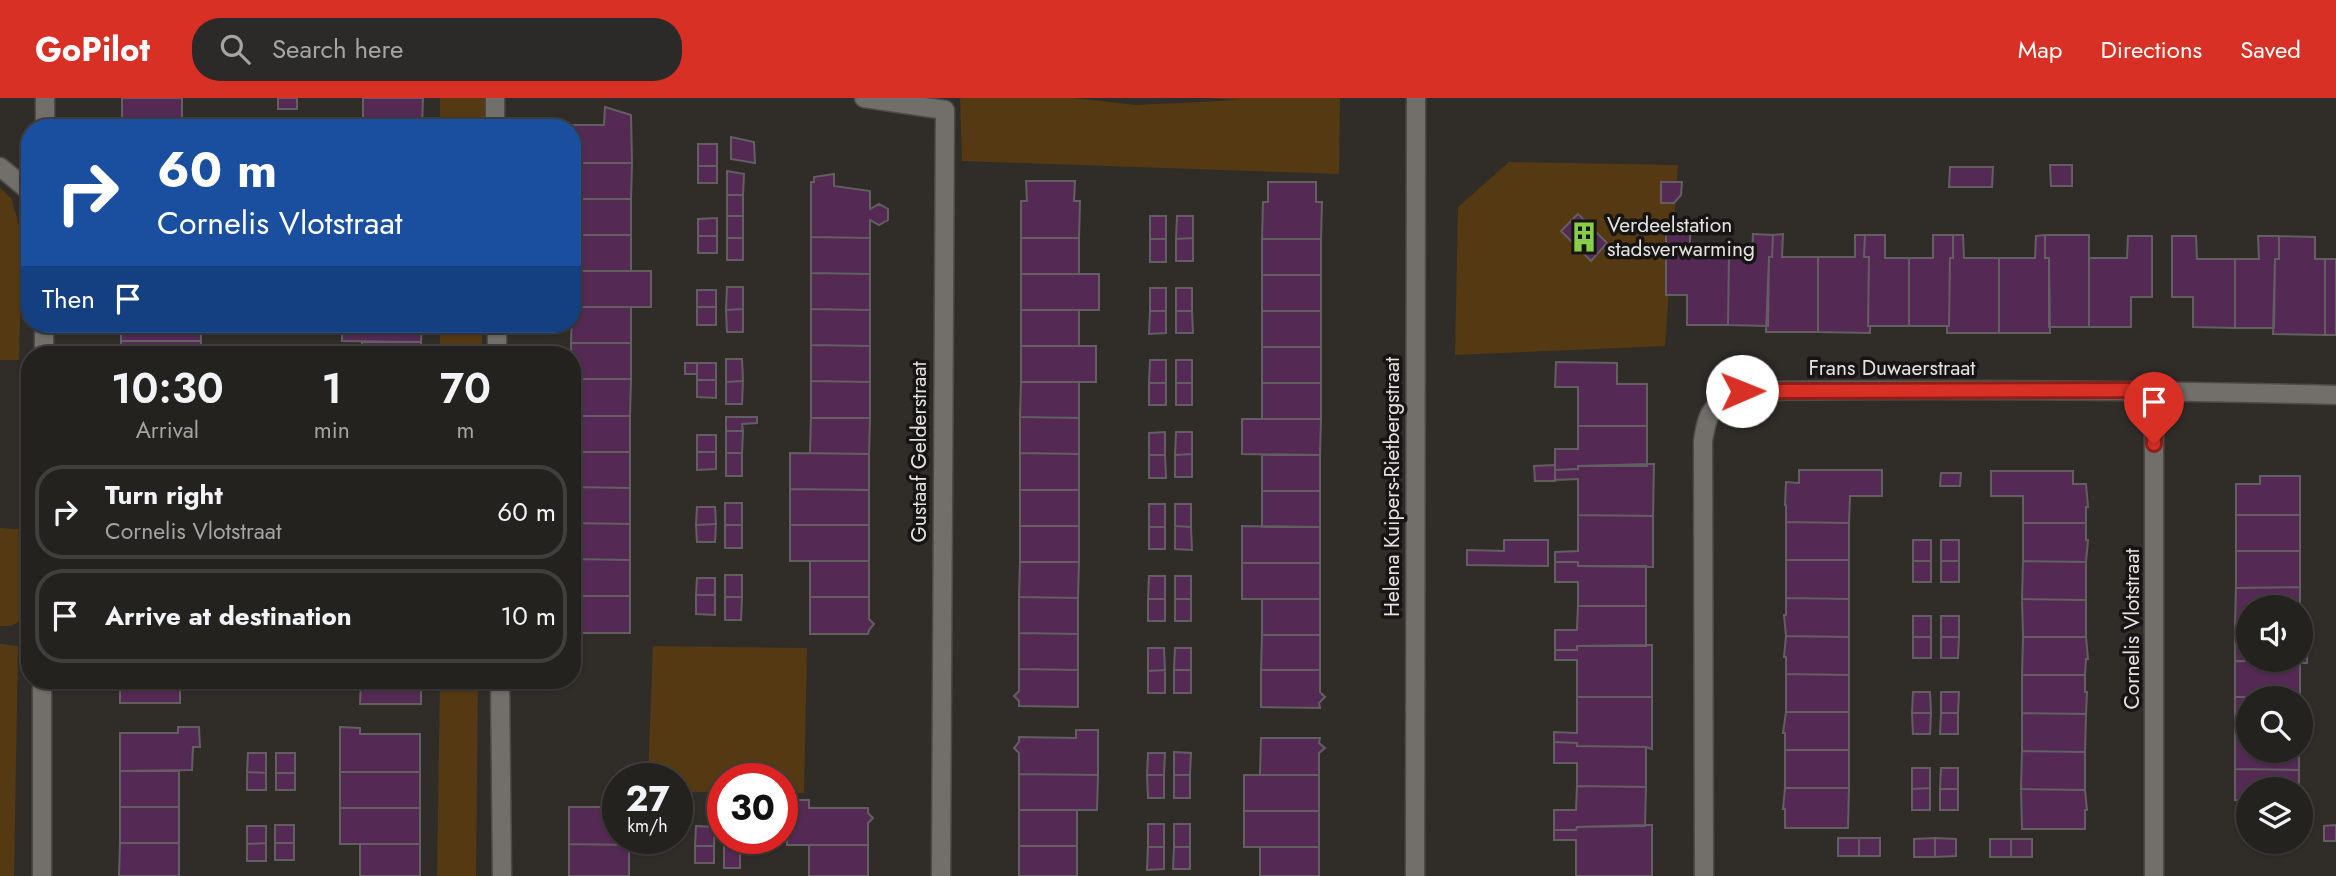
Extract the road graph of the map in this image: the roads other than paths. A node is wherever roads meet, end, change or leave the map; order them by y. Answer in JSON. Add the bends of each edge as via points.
{"nodes":[{"id":1,"x":45,"y":98,"type":"edge"},
{"id":2,"x":495,"y":98,"type":"edge"},
{"id":3,"x":864,"y":98,"type":"edge"},
{"id":4,"x":1416,"y":98,"type":"edge"},
{"id":5,"x":45,"y":119,"type":"edge"},
{"id":6,"x":495,"y":119,"type":"edge"},
{"id":7,"x":0,"y":167,"type":"edge"},
{"id":8,"x":21,"y":184,"type":"edge"},
{"id":9,"x":2154,"y":386,"type":"junction"},
{"id":10,"x":2336,"y":395,"type":"edge"},
{"id":11,"x":42,"y":689,"type":"edge"},
{"id":12,"x":500,"y":689,"type":"edge"},
{"id":13,"x":42,"y":876,"type":"edge"},
{"id":14,"x":502,"y":876,"type":"edge"},
{"id":15,"x":941,"y":876,"type":"edge"},
{"id":16,"x":1415,"y":876,"type":"edge"},
{"id":17,"x":1704,"y":876,"type":"edge"},
{"id":18,"x":2154,"y":876,"type":"edge"}],
"edges":[{"from":1,"to":5,"type":"street"},
{"from":2,"to":6,"type":"street"},
{"from":3,"to":15,"type":"street","name":"Gustaaf Gelderstraat","via":[[945,110]]},
{"from":4,"to":16,"type":"street","name":"Helena Kuipers-Rietbergstraat"},
{"from":7,"to":8,"type":"street"},
{"from":9,"to":10,"type":"street","name":"Frans Duwaerstraat"},
{"from":9,"to":17,"type":"street","name":"Frans Duwaerstraat","via":[[1742,391],[1720,401],[1707,417],[1703,441]]},
{"from":9,"to":18,"type":"street","name":"Cornelis Vlotstraat"},
{"from":11,"to":13,"type":"street"},
{"from":12,"to":14,"type":"street"}]}
